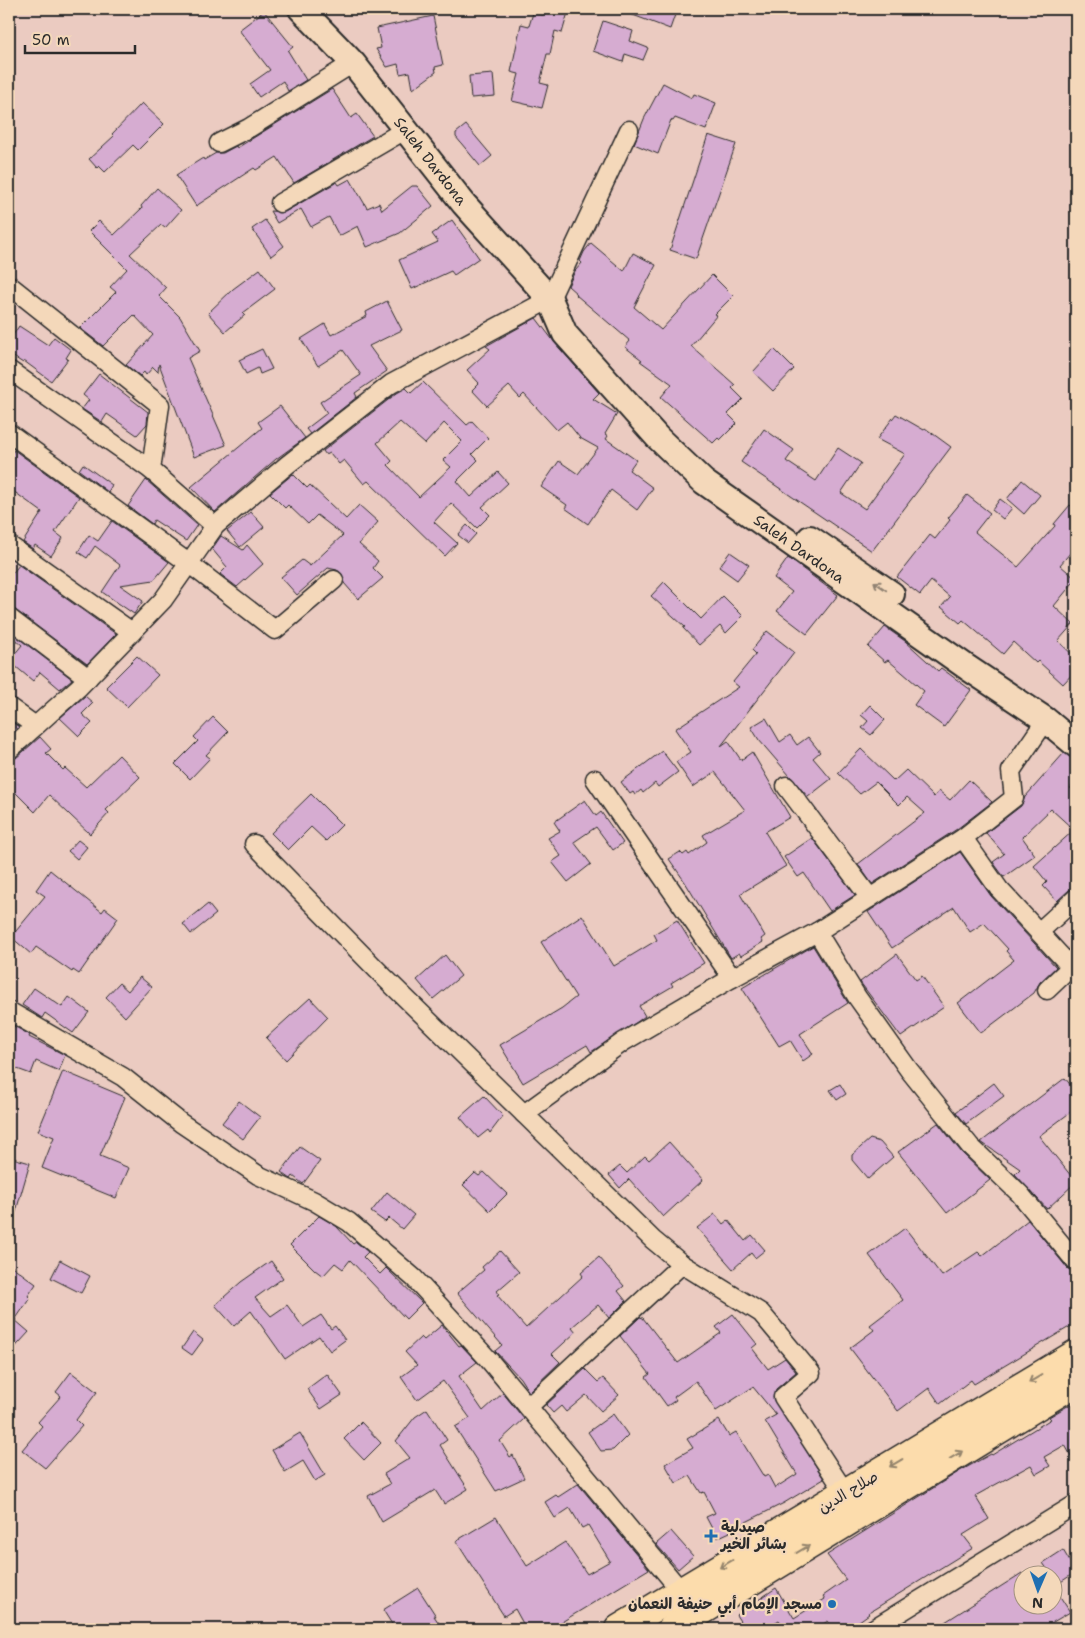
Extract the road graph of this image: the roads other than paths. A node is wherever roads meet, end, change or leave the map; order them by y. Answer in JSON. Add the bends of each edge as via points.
{"nodes":[{"id":1,"x":300,"y":9,"type":"edge"},
{"id":2,"x":353,"y":64,"type":"junction"},
{"id":3,"x":405,"y":130,"type":"junction"},
{"id":4,"x":629,"y":130,"type":"dead end"},
{"id":5,"x":220,"y":143,"type":"dead end"},
{"id":6,"x":280,"y":203,"type":"dead end"},
{"id":7,"x":9,"y":285,"type":"edge"},
{"id":8,"x":554,"y":307,"type":"junction"},
{"id":9,"x":9,"y":370,"type":"edge"},
{"id":10,"x":9,"y":433,"type":"edge"},
{"id":11,"x":151,"y":470,"type":"junction"},
{"id":12,"x":215,"y":526,"type":"junction"},
{"id":13,"x":9,"y":544,"type":"edge"},
{"id":14,"x":187,"y":562,"type":"junction"},
{"id":15,"x":334,"y":580,"type":"dead end"},
{"id":16,"x":9,"y":618,"type":"edge"},
{"id":17,"x":132,"y":632,"type":"junction"},
{"id":18,"x":88,"y":678,"type":"junction"},
{"id":19,"x":9,"y":707,"type":"edge"},
{"id":20,"x":1046,"y":720,"type":"junction"},
{"id":21,"x":34,"y":725,"type":"junction"},
{"id":22,"x":1076,"y":727,"type":"edge"},
{"id":23,"x":1076,"y":745,"type":"edge"},
{"id":24,"x":9,"y":750,"type":"edge"},
{"id":25,"x":595,"y":779,"type":"dead end"},
{"id":26,"x":786,"y":786,"type":"dead end"},
{"id":27,"x":963,"y":838,"type":"junction"},
{"id":28,"x":254,"y":844,"type":"dead end"},
{"id":29,"x":870,"y":898,"type":"junction"},
{"id":30,"x":1076,"y":898,"type":"edge"},
{"id":31,"x":1040,"y":931,"type":"junction"},
{"id":32,"x":817,"y":932,"type":"junction"},
{"id":33,"x":732,"y":978,"type":"junction"},
{"id":34,"x":1047,"y":990,"type":"dead end"},
{"id":35,"x":9,"y":1011,"type":"edge"},
{"id":36,"x":524,"y":1114,"type":"junction"},
{"id":37,"x":1076,"y":1262,"type":"edge"},
{"id":38,"x":682,"y":1264,"type":"junction"},
{"id":39,"x":1076,"y":1354,"type":"edge"},
{"id":40,"x":1076,"y":1382,"type":"edge"},
{"id":41,"x":528,"y":1407,"type":"junction"},
{"id":42,"x":846,"y":1494,"type":"junction"},
{"id":43,"x":1076,"y":1504,"type":"edge"},
{"id":44,"x":681,"y":1591,"type":"junction"},
{"id":45,"x":619,"y":1629,"type":"edge"},
{"id":46,"x":672,"y":1629,"type":"edge"},
{"id":47,"x":873,"y":1629,"type":"edge"}],
"edges":[{"from":1,"to":2,"type":"street","name":"Saleh Dardona"},
{"from":2,"to":3,"type":"street","name":"Saleh Dardona"},
{"from":2,"to":5,"type":"street"},
{"from":3,"to":6,"type":"street"},
{"from":3,"to":8,"type":"street","name":"Saleh Dardona","via":[[464,204]]},
{"from":4,"to":8,"type":"street"},
{"from":7,"to":11,"type":"street","via":[[160,405]]},
{"from":8,"to":12,"type":"street","via":[[391,384]]},
{"from":8,"to":20,"type":"street","name":"Saleh Dardona","via":[[565,334],[657,438],[704,482]]},
{"from":22,"to":8,"type":"street","name":"Saleh Dardona","one_way":true,"via":[[844,560],[714,474],[574,324]]},
{"from":9,"to":11,"type":"street"},
{"from":10,"to":14,"type":"street"},
{"from":11,"to":12,"type":"street"},
{"from":12,"to":14,"type":"street"},
{"from":13,"to":17,"type":"street"},
{"from":14,"to":15,"type":"street","via":[[275,630]]},
{"from":14,"to":17,"type":"street","via":[[163,600]]},
{"from":16,"to":18,"type":"street"},
{"from":17,"to":18,"type":"street"},
{"from":18,"to":21,"type":"street"},
{"from":19,"to":21,"type":"street"},
{"from":20,"to":23,"type":"street","name":"Saleh Dardona"},
{"from":20,"to":27,"type":"street","via":[[1011,770],[1014,798]]},
{"from":21,"to":24,"type":"street"},
{"from":25,"to":33,"type":"street"},
{"from":26,"to":29,"type":"street"},
{"from":27,"to":29,"type":"street"},
{"from":27,"to":31,"type":"street","via":[[1000,889]]},
{"from":28,"to":36,"type":"street","via":[[309,903]]},
{"from":29,"to":32,"type":"street"},
{"from":30,"to":31,"type":"street"},
{"from":31,"to":34,"type":"street","via":[[1071,967]]},
{"from":32,"to":33,"type":"street"},
{"from":32,"to":37,"type":"street","via":[[857,997],[909,1070],[970,1146],[1020,1194]]},
{"from":33,"to":36,"type":"street","via":[[623,1042]]},
{"from":35,"to":41,"type":"street","via":[[123,1077],[181,1123],[258,1175],[314,1201],[349,1222],[414,1278]]},
{"from":36,"to":38,"type":"street","via":[[653,1240]]},
{"from":38,"to":41,"type":"street"},
{"from":38,"to":42,"type":"street","via":[[761,1313],[811,1372],[783,1397]]},
{"from":39,"to":42,"type":"highway","name":"صلاح الدين","one_way":true},
{"from":46,"to":40,"type":"highway","name":"صلاح الدين","one_way":true},
{"from":41,"to":44,"type":"street"},
{"from":42,"to":44,"type":"highway","name":"صلاح الدين","one_way":true},
{"from":43,"to":47,"type":"street"},
{"from":44,"to":45,"type":"highway","name":"صلاح الدين"}]}
